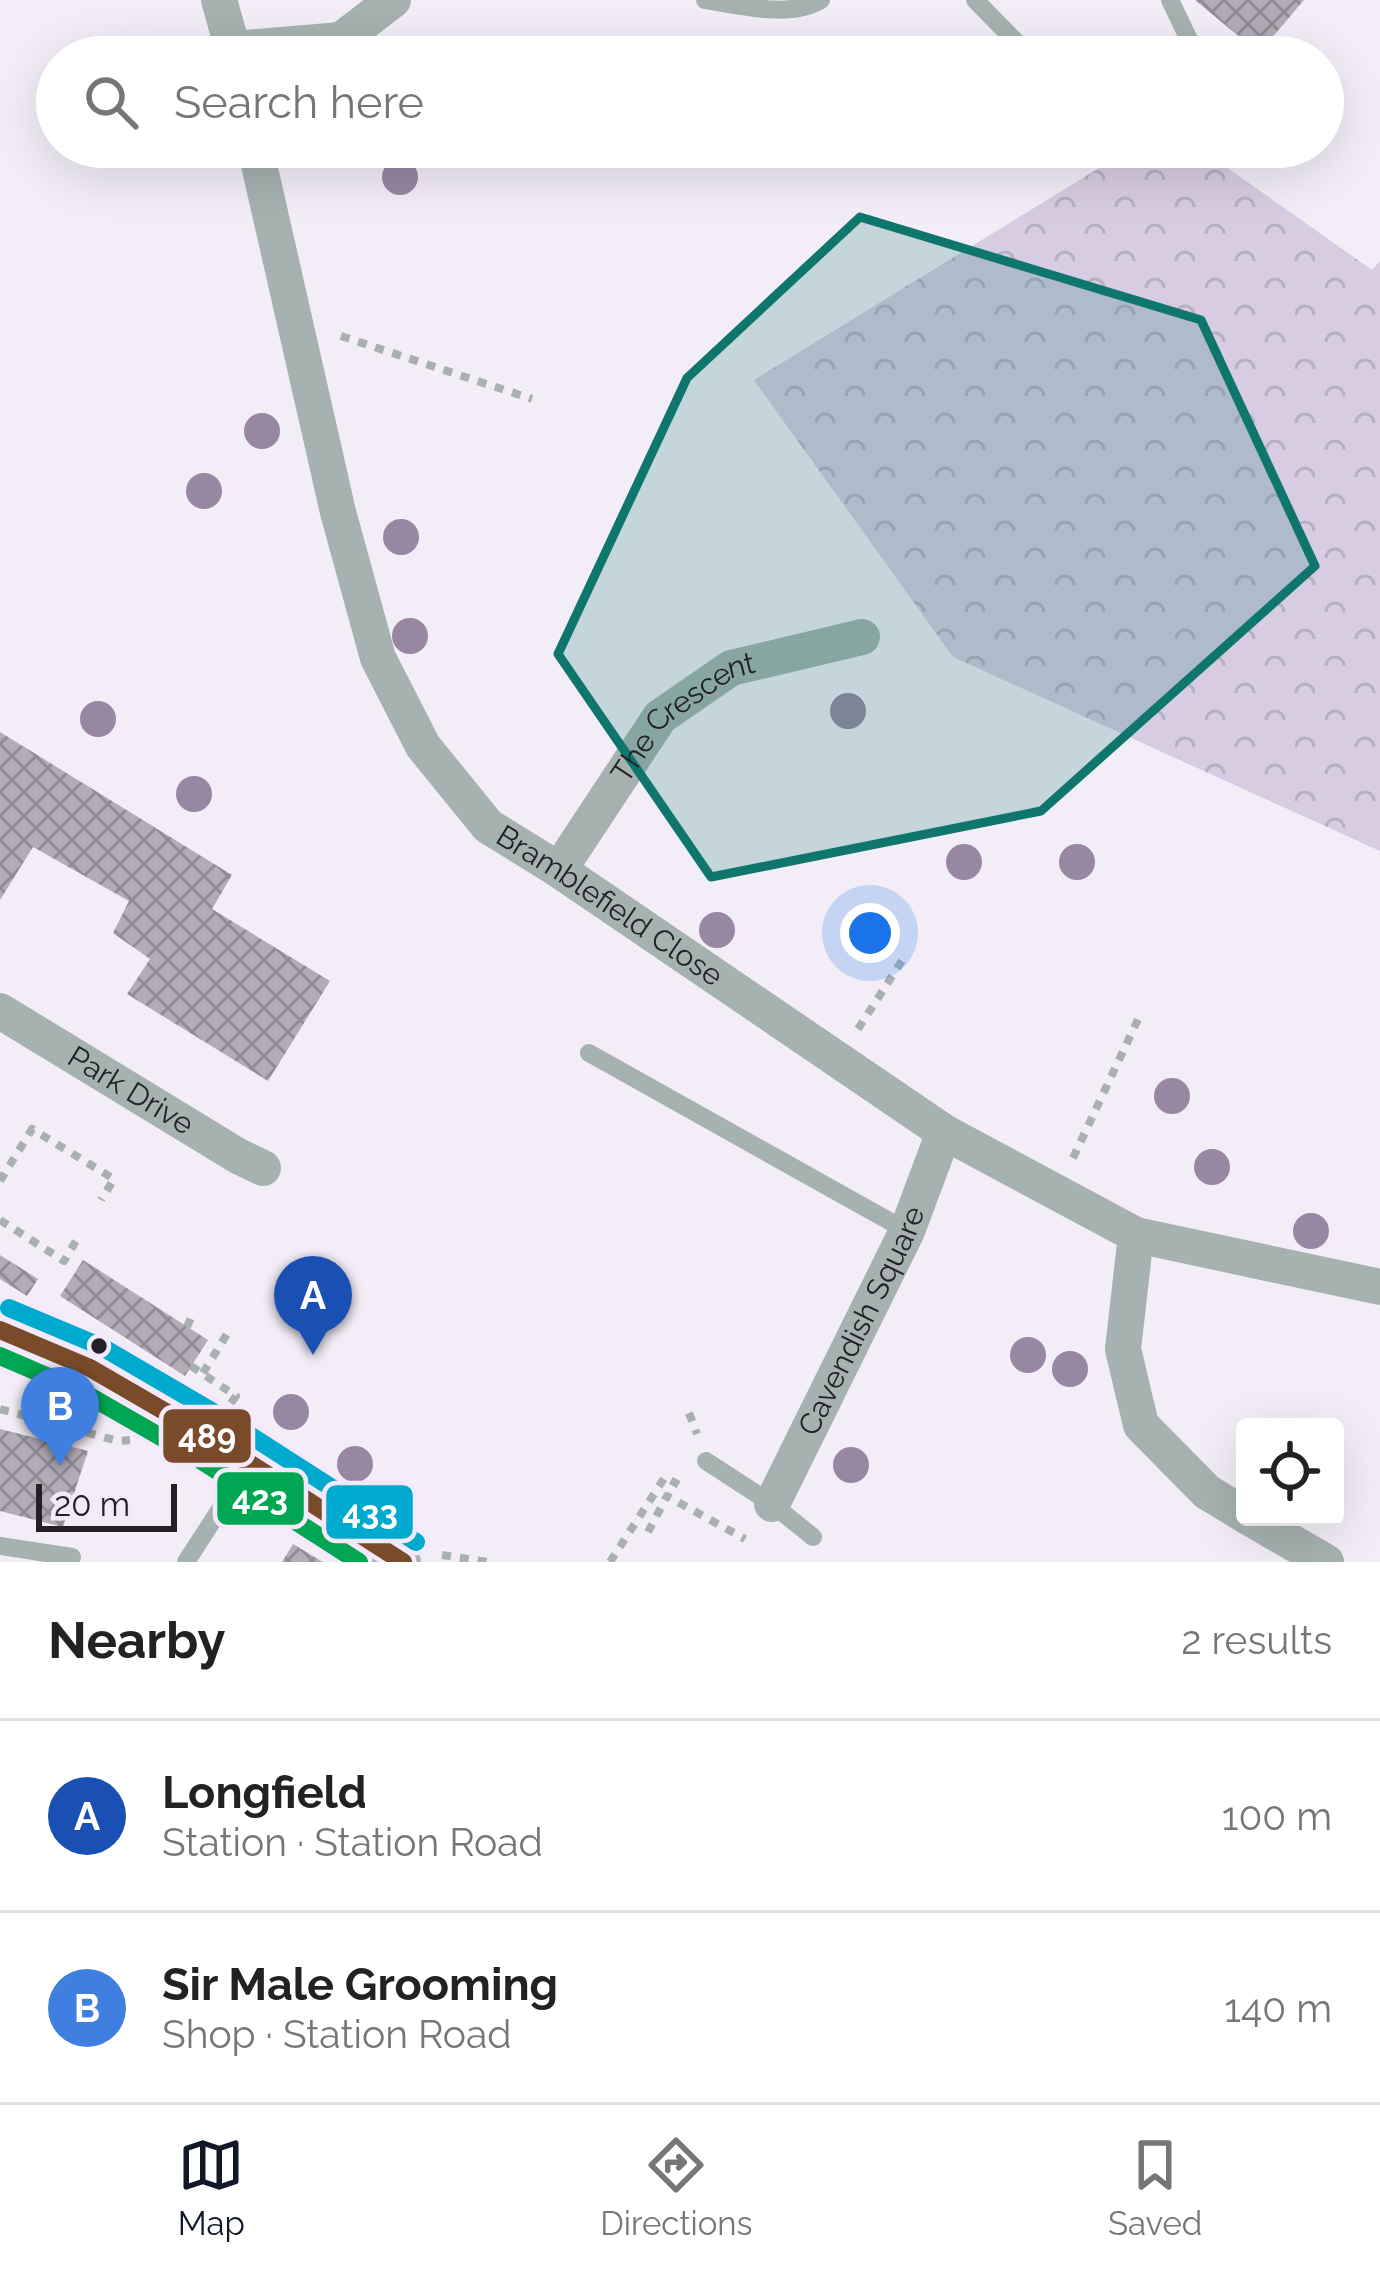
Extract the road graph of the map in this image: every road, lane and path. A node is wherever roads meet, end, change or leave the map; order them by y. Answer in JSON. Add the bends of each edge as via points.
{"nodes":[{"id":1,"x":219,"y":0,"type":"edge"},
{"id":2,"x":393,"y":0,"type":"edge"},
{"id":3,"x":705,"y":0,"type":"edge"},
{"id":4,"x":821,"y":0,"type":"edge"},
{"id":5,"x":975,"y":0,"type":"edge"},
{"id":6,"x":1170,"y":0,"type":"edge"},
{"id":7,"x":229,"y":36,"type":"edge"},
{"id":8,"x":346,"y":36,"type":"edge"},
{"id":9,"x":1010,"y":36,"type":"edge"},
{"id":10,"x":1188,"y":36,"type":"edge"},
{"id":11,"x":260,"y":168,"type":"edge"},
{"id":12,"x":295,"y":320,"type":"junction"},
{"id":13,"x":532,"y":399,"type":"dead end"},
{"id":14,"x":862,"y":637,"type":"dead end"},
{"id":15,"x":559,"y":870,"type":"junction"},
{"id":16,"x":903,"y":959,"type":"dead end"},
{"id":17,"x":0,"y":1011,"type":"edge"},
{"id":18,"x":1141,"y":1013,"type":"dead end"},
{"id":19,"x":589,"y":1053,"type":"dead end"},
{"id":20,"x":838,"y":1060,"type":"junction"},
{"id":21,"x":944,"y":1132,"type":"junction"},
{"id":22,"x":263,"y":1168,"type":"dead end"},
{"id":23,"x":0,"y":1181,"type":"edge"},
{"id":24,"x":1057,"y":1192,"type":"junction"},
{"id":25,"x":101,"y":1200,"type":"dead end"},
{"id":26,"x":0,"y":1220,"type":"edge"},
{"id":27,"x":907,"y":1231,"type":"junction"},
{"id":28,"x":1136,"y":1234,"type":"junction"},
{"id":29,"x":77,"y":1240,"type":"dead end"},
{"id":30,"x":1380,"y":1287,"type":"edge"},
{"id":31,"x":193,"y":1313,"type":"dead end"},
{"id":32,"x":187,"y":1328,"type":"dead end"},
{"id":33,"x":0,"y":1330,"type":"edge"},
{"id":34,"x":227,"y":1334,"type":"dead end"},
{"id":35,"x":203,"y":1373,"type":"dead end"},
{"id":36,"x":706,"y":1461,"type":"dead end"},
{"id":37,"x":250,"y":1463,"type":"junction"},
{"id":38,"x":665,"y":1478,"type":"dead end"},
{"id":39,"x":772,"y":1504,"type":"junction"},
{"id":40,"x":1236,"y":1509,"type":"edge"},
{"id":41,"x":1264,"y":1526,"type":"edge"},
{"id":42,"x":648,"y":1532,"type":"dead end"},
{"id":43,"x":813,"y":1537,"type":"dead end"},
{"id":44,"x":0,"y":1546,"type":"edge"},
{"id":45,"x":72,"y":1557,"type":"dead end"},
{"id":46,"x":416,"y":1560,"type":"edge"},
{"id":47,"x":187,"y":1562,"type":"edge"},
{"id":48,"x":487,"y":1562,"type":"edge"},
{"id":49,"x":610,"y":1562,"type":"edge"},
{"id":50,"x":1326,"y":1562,"type":"edge"}],
"edges":[{"from":1,"to":7,"type":"street"},
{"from":2,"to":8,"type":"street"},
{"from":3,"to":4,"type":"lane","via":[[770,9]]},
{"from":5,"to":9,"type":"lane"},
{"from":6,"to":10,"type":"lane"},
{"from":11,"to":12,"type":"street","name":"Bramblefield Close"},
{"from":12,"to":13,"type":"path"},
{"from":12,"to":15,"type":"street","name":"Bramblefield Close","via":[[378,658],[423,746],[488,826]]},
{"from":14,"to":15,"type":"street","name":"The Crescent","via":[[731,668],[660,717]]},
{"from":15,"to":20,"type":"street","name":"Bramblefield Close"},
{"from":16,"to":20,"type":"path"},
{"from":17,"to":22,"type":"street","name":"Park Drive"},
{"from":18,"to":24,"type":"path"},
{"from":19,"to":27,"type":"lane"},
{"from":20,"to":21,"type":"street","name":"Bramblefield Close"},
{"from":21,"to":24,"type":"street","name":"Bramblefield Close"},
{"from":21,"to":27,"type":"street","name":"Cavendish Square"},
{"from":23,"to":25,"type":"path","via":[[32,1129],[114,1179]]},
{"from":24,"to":28,"type":"street","name":"Bramblefield Close"},
{"from":26,"to":29,"type":"path","via":[[64,1261]]},
{"from":27,"to":39,"type":"street","name":"Cavendish Square"},
{"from":28,"to":30,"type":"street","name":"Bramblefield Close"},
{"from":28,"to":40,"type":"street","via":[[1123,1349],[1141,1425],[1207,1492]]},
{"from":31,"to":32,"type":"path"},
{"from":33,"to":37,"type":"street","via":[[90,1368]]},
{"from":34,"to":35,"type":"path"},
{"from":36,"to":39,"type":"lane"},
{"from":37,"to":46,"type":"street"},
{"from":37,"to":47,"type":"lane"},
{"from":38,"to":49,"type":"path"},
{"from":39,"to":42,"type":"path","via":[[751,1542],[667,1496]]},
{"from":39,"to":43,"type":"lane"},
{"from":41,"to":50,"type":"street"},
{"from":44,"to":45,"type":"lane"},
{"from":46,"to":48,"type":"path","via":[[447,1553]]}]}
